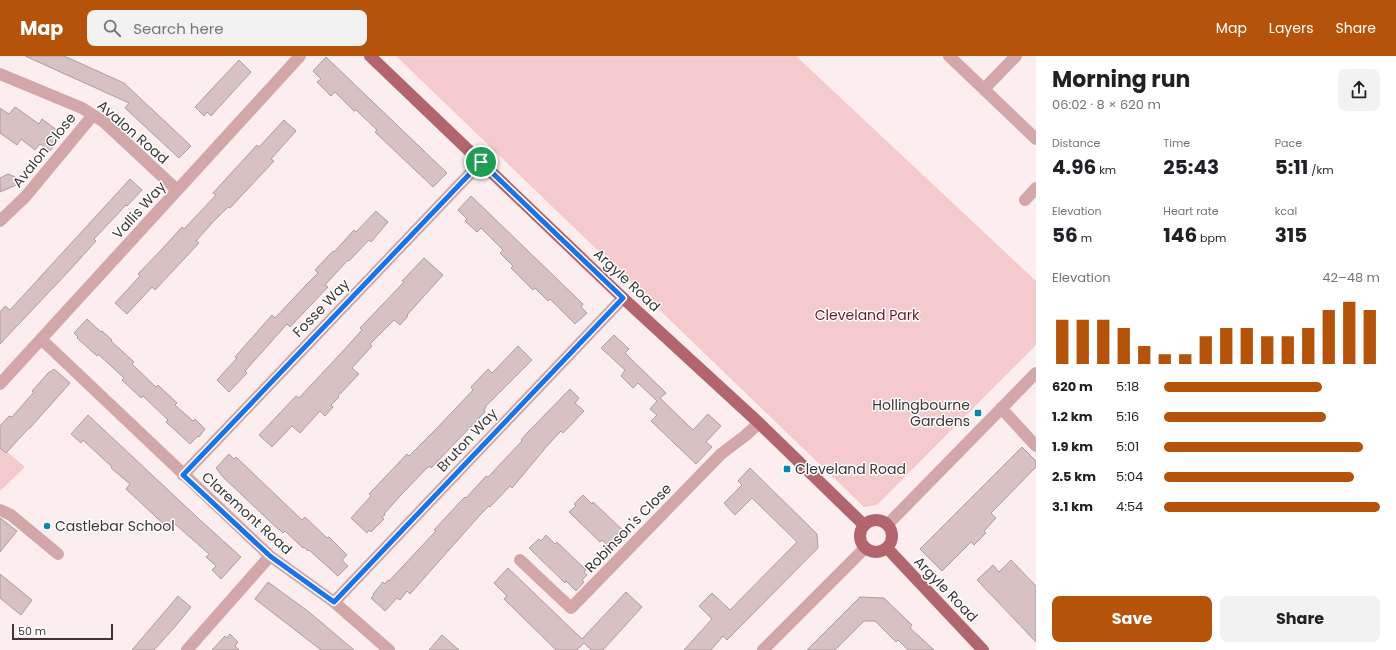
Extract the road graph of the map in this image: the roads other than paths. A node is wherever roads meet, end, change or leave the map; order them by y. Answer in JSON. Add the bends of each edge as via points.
{"nodes":[{"id":1,"x":300,"y":56,"type":"edge"},
{"id":2,"x":370,"y":56,"type":"edge"},
{"id":3,"x":949,"y":56,"type":"edge"},
{"id":4,"x":1016,"y":56,"type":"edge"},
{"id":5,"x":0,"y":74,"type":"edge"},
{"id":6,"x":984,"y":89,"type":"junction"},
{"id":7,"x":93,"y":115,"type":"junction"},
{"id":8,"x":1036,"y":139,"type":"edge"},
{"id":9,"x":481,"y":162,"type":"junction"},
{"id":10,"x":1036,"y":188,"type":"edge"},
{"id":11,"x":177,"y":190,"type":"junction"},
{"id":12,"x":1024,"y":200,"type":"dead end"},
{"id":13,"x":0,"y":220,"type":"edge"},
{"id":14,"x":623,"y":298,"type":"junction"},
{"id":15,"x":41,"y":339,"type":"junction"},
{"id":16,"x":1036,"y":373,"type":"edge"},
{"id":17,"x":0,"y":384,"type":"edge"},
{"id":18,"x":1001,"y":408,"type":"junction"},
{"id":19,"x":759,"y":423,"type":"junction"},
{"id":20,"x":1036,"y":446,"type":"edge"},
{"id":21,"x":183,"y":475,"type":"junction"},
{"id":22,"x":0,"y":510,"type":"edge"},
{"id":23,"x":888,"y":524,"type":"junction"},
{"id":24,"x":864,"y":526,"type":"junction"},
{"id":25,"x":864,"y":548,"type":"junction"},
{"id":26,"x":887,"y":548,"type":"junction"},
{"id":27,"x":58,"y":554,"type":"dead end"},
{"id":28,"x":270,"y":556,"type":"junction"},
{"id":29,"x":520,"y":560,"type":"dead end"},
{"id":30,"x":334,"y":602,"type":"junction"},
{"id":31,"x":187,"y":650,"type":"edge"},
{"id":32,"x":390,"y":650,"type":"edge"},
{"id":33,"x":763,"y":650,"type":"edge"},
{"id":34,"x":983,"y":650,"type":"edge"}],
"edges":[{"from":1,"to":11,"type":"street","name":"Vallis Way"},
{"from":2,"to":9,"type":"main road","name":"Argyle Road"},
{"from":3,"to":6,"type":"street"},
{"from":4,"to":6,"type":"street"},
{"from":5,"to":7,"type":"street","name":"Avalon Road"},
{"from":6,"to":8,"type":"street"},
{"from":7,"to":11,"type":"street","name":"Avalon Road","via":[[104,122]]},
{"from":7,"to":13,"type":"street","name":"Avalon Close","via":[[26,196]]},
{"from":9,"to":14,"type":"main road","name":"Argyle Road"},
{"from":9,"to":21,"type":"street","name":"Fosse Way"},
{"from":10,"to":12,"type":"street"},
{"from":11,"to":15,"type":"street","name":"Vallis Way"},
{"from":14,"to":19,"type":"main road","name":"Argyle Road"},
{"from":14,"to":30,"type":"street","name":"Bruton Way"},
{"from":15,"to":17,"type":"street","name":"Vallis Way"},
{"from":15,"to":21,"type":"street","name":"Claremont Road"},
{"from":16,"to":18,"type":"street"},
{"from":18,"to":20,"type":"street"},
{"from":18,"to":23,"type":"street"},
{"from":19,"to":24,"type":"main road","name":"Argyle Road"},
{"from":19,"to":29,"type":"street","name":"Robinson's Close","via":[[721,454],[571,608]]},
{"from":21,"to":28,"type":"street","name":"Claremont Road"},
{"from":22,"to":27,"type":"street","via":[[11,515]]},
{"from":23,"to":24,"type":"main road","via":[[876,519]]},
{"from":23,"to":26,"type":"main road","via":[[893,536]]},
{"from":24,"to":25,"type":"main road","via":[[860,532],[860,540]]},
{"from":25,"to":26,"type":"main road","via":[[878,552]]},
{"from":25,"to":33,"type":"street"},
{"from":26,"to":34,"type":"main road","name":"Argyle Road"},
{"from":28,"to":30,"type":"street","name":"Claremont Road"},
{"from":28,"to":31,"type":"street"},
{"from":30,"to":32,"type":"street","name":"Claremont Road"}]}
